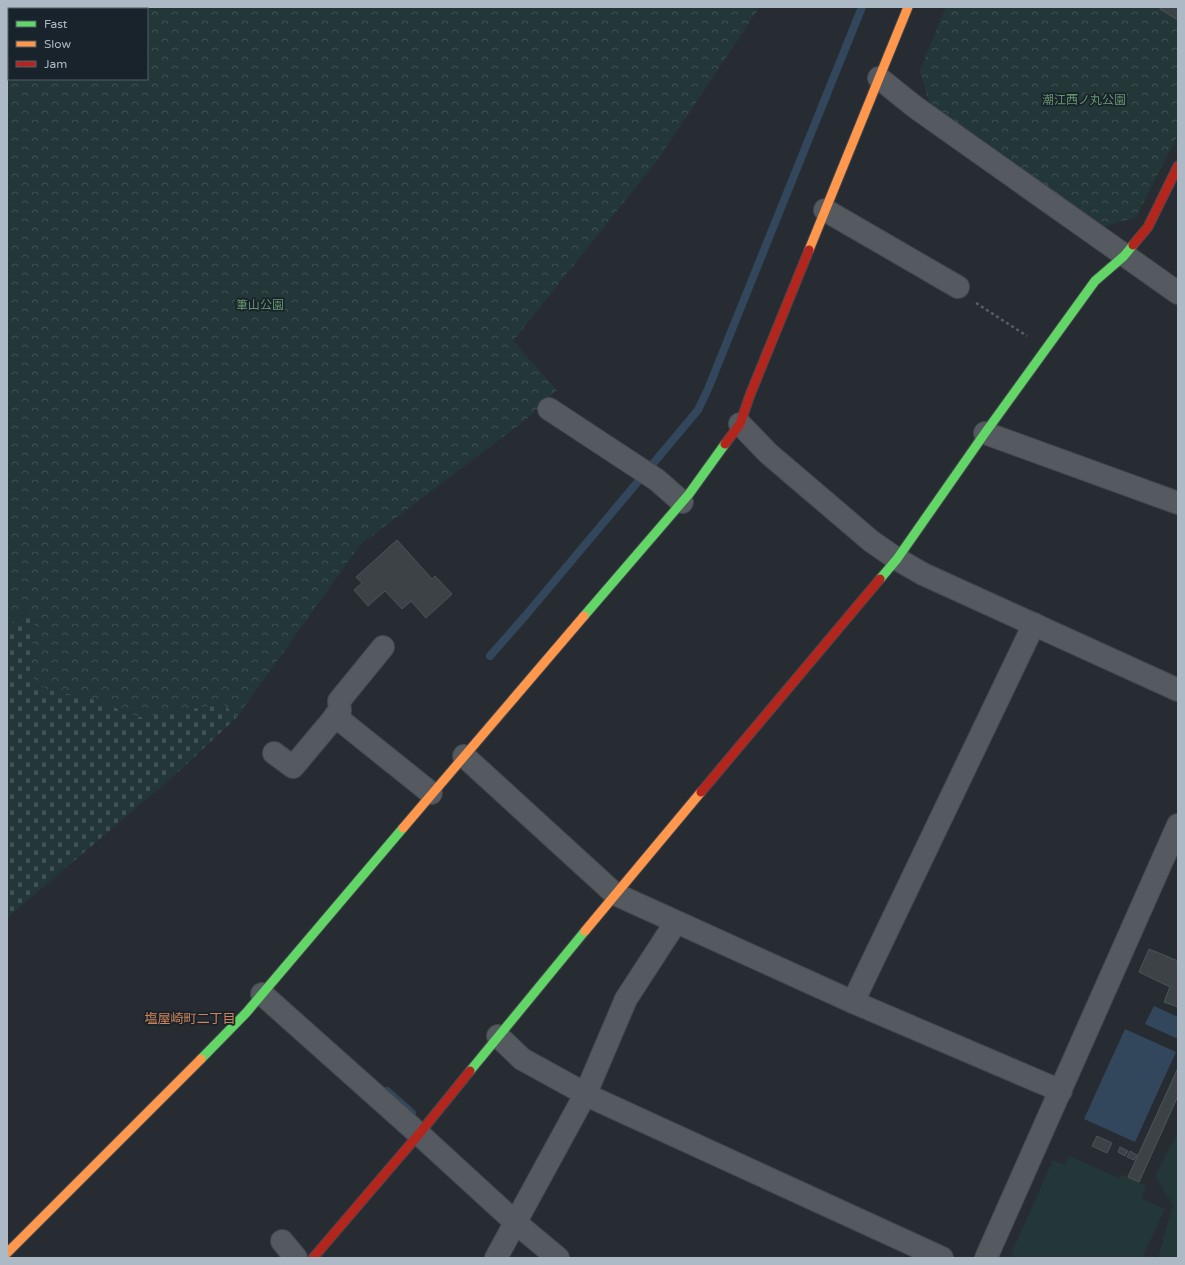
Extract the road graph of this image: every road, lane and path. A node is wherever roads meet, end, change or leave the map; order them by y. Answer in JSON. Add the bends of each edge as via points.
{"nodes":[{"id":1,"x":908,"y":7,"type":"edge"},
{"id":2,"x":879,"y":78,"type":"junction"},
{"id":3,"x":1178,"y":166,"type":"edge"},
{"id":4,"x":825,"y":210,"type":"junction"},
{"id":5,"x":1124,"y":256,"type":"junction"},
{"id":6,"x":958,"y":287,"type":"joint"},
{"id":7,"x":1178,"y":293,"type":"edge"},
{"id":8,"x":1047,"y":349,"type":"junction"},
{"id":9,"x":549,"y":409,"type":"dead end"},
{"id":10,"x":740,"y":424,"type":"junction"},
{"id":11,"x":984,"y":433,"type":"junction"},
{"id":12,"x":682,"y":502,"type":"junction"},
{"id":13,"x":1178,"y":502,"type":"edge"},
{"id":14,"x":898,"y":559,"type":"junction"},
{"id":15,"x":1034,"y":624,"type":"junction"},
{"id":16,"x":383,"y":647,"type":"dead end"},
{"id":17,"x":1178,"y":690,"type":"edge"},
{"id":18,"x":336,"y":716,"type":"junction"},
{"id":19,"x":274,"y":753,"type":"dead end"},
{"id":20,"x":464,"y":756,"type":"junction"},
{"id":21,"x":432,"y":794,"type":"junction"},
{"id":22,"x":1178,"y":825,"type":"edge"},
{"id":23,"x":615,"y":894,"type":"junction"},
{"id":24,"x":676,"y":922,"type":"junction"},
{"id":25,"x":262,"y":994,"type":"junction"},
{"id":26,"x":852,"y":1002,"type":"junction"},
{"id":27,"x":498,"y":1036,"type":"junction"},
{"id":28,"x":1061,"y":1091,"type":"junction"},
{"id":29,"x":586,"y":1094,"type":"junction"},
{"id":30,"x":419,"y":1134,"type":"junction"},
{"id":31,"x":516,"y":1223,"type":"junction"},
{"id":32,"x":282,"y":1240,"type":"dead end"},
{"id":33,"x":7,"y":1253,"type":"edge"},
{"id":34,"x":296,"y":1258,"type":"edge"},
{"id":35,"x":313,"y":1258,"type":"edge"},
{"id":36,"x":496,"y":1258,"type":"edge"},
{"id":37,"x":558,"y":1258,"type":"edge"},
{"id":38,"x":942,"y":1258,"type":"edge"},
{"id":39,"x":986,"y":1258,"type":"edge"}],
"edges":[{"from":1,"to":2,"type":"street"},
{"from":2,"to":4,"type":"street"},
{"from":2,"to":5,"type":"street","via":[[915,107]]},
{"from":3,"to":5,"type":"street","via":[[1148,227]]},
{"from":4,"to":6,"type":"street"},
{"from":4,"to":10,"type":"street"},
{"from":5,"to":7,"type":"street"},
{"from":5,"to":8,"type":"street","via":[[1095,281]]},
{"from":6,"to":8,"type":"path","via":[[961,293]]},
{"from":8,"to":11,"type":"street"},
{"from":9,"to":12,"type":"street","via":[[657,480]]},
{"from":10,"to":12,"type":"street"},
{"from":10,"to":14,"type":"street","via":[[768,453],[871,541]]},
{"from":11,"to":13,"type":"street"},
{"from":11,"to":14,"type":"street"},
{"from":12,"to":20,"type":"street"},
{"from":14,"to":15,"type":"street","via":[[923,574]]},
{"from":14,"to":23,"type":"street"},
{"from":15,"to":17,"type":"street"},
{"from":15,"to":26,"type":"street"},
{"from":16,"to":18,"type":"street","via":[[339,701],[340,711]]},
{"from":18,"to":19,"type":"street","via":[[293,767]]},
{"from":18,"to":21,"type":"street"},
{"from":20,"to":21,"type":"street"},
{"from":20,"to":23,"type":"street"},
{"from":21,"to":25,"type":"street"},
{"from":22,"to":28,"type":"street"},
{"from":23,"to":24,"type":"street"},
{"from":23,"to":27,"type":"street"},
{"from":24,"to":26,"type":"street"},
{"from":24,"to":29,"type":"street","via":[[626,999]]},
{"from":25,"to":30,"type":"street"},
{"from":25,"to":33,"type":"street"},
{"from":26,"to":28,"type":"street"},
{"from":27,"to":29,"type":"street","via":[[522,1059]]},
{"from":27,"to":30,"type":"street"},
{"from":28,"to":39,"type":"street"},
{"from":29,"to":31,"type":"street"},
{"from":29,"to":38,"type":"street"},
{"from":30,"to":31,"type":"street"},
{"from":30,"to":35,"type":"street"},
{"from":31,"to":36,"type":"street"},
{"from":31,"to":37,"type":"street"},
{"from":32,"to":34,"type":"street"}]}
